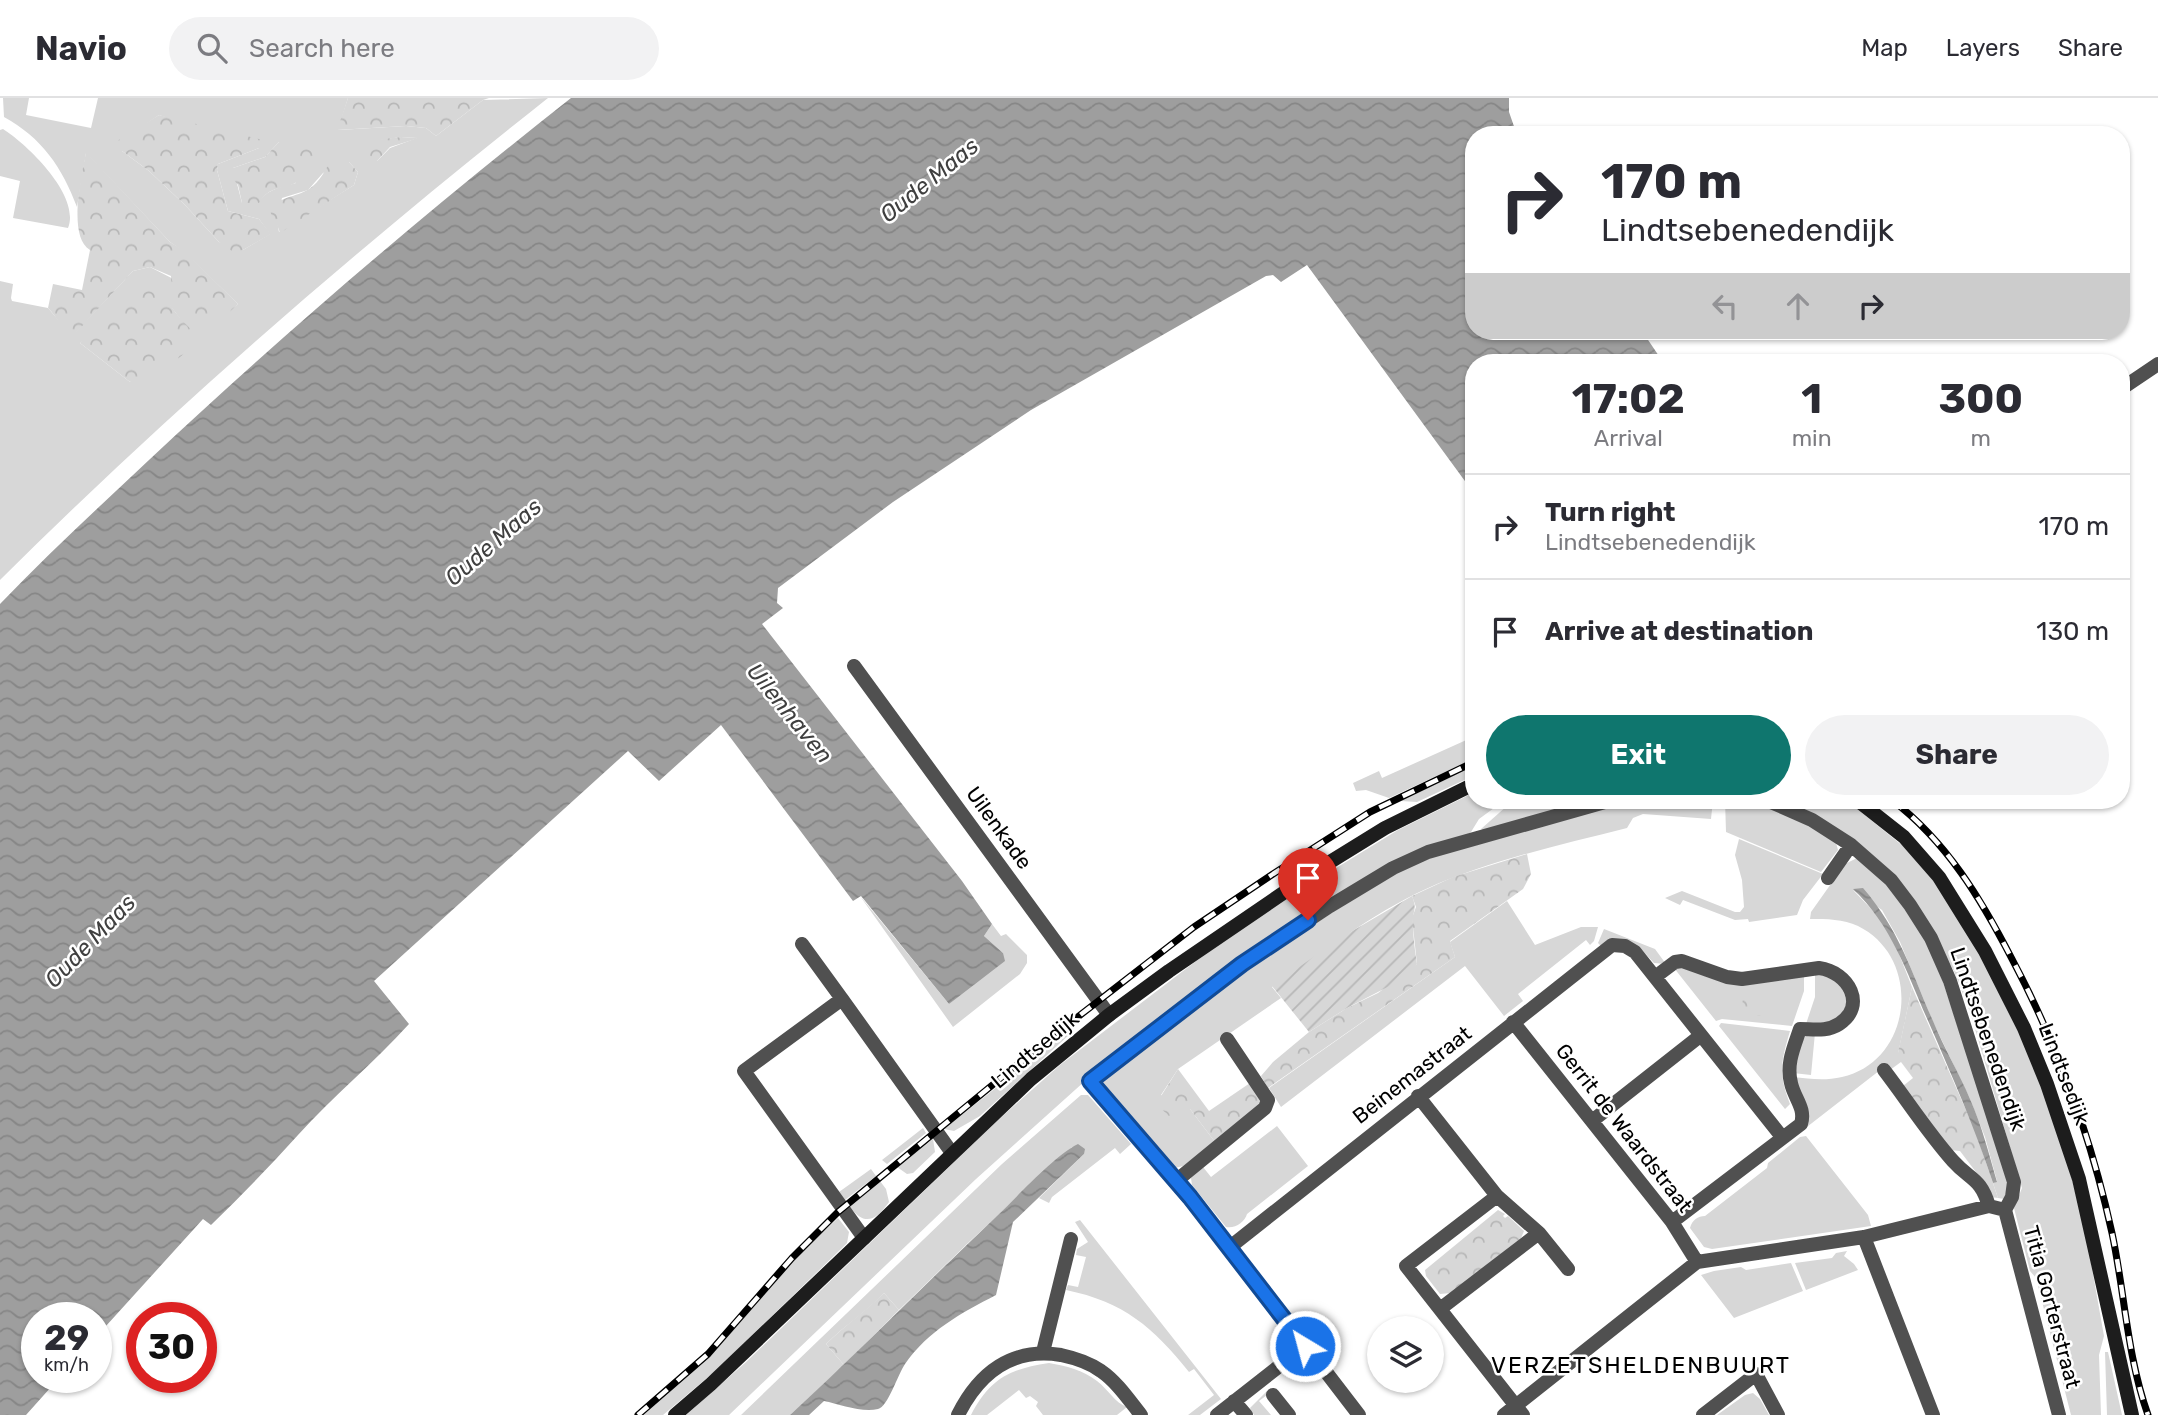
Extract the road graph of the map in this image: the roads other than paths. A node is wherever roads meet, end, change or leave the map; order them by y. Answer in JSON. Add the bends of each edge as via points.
{"nodes":[{"id":1,"x":2158,"y":363,"type":"edge"},
{"id":2,"x":2130,"y":383,"type":"edge"},
{"id":3,"x":855,"y":666,"type":"dead end"},
{"id":4,"x":1465,"y":788,"type":"edge"},
{"id":5,"x":1580,"y":809,"type":"edge"},
{"id":6,"x":1786,"y":809,"type":"edge"},
{"id":7,"x":1868,"y":809,"type":"edge"},
{"id":8,"x":1851,"y":845,"type":"junction"},
{"id":9,"x":1828,"y":878,"type":"dead end"},
{"id":10,"x":802,"y":944,"type":"dead end"},
{"id":11,"x":1655,"y":977,"type":"junction"},
{"id":12,"x":842,"y":999,"type":"junction"},
{"id":13,"x":1109,"y":1016,"type":"junction"},
{"id":14,"x":1513,"y":1022,"type":"junction"},
{"id":15,"x":1700,"y":1036,"type":"junction"},
{"id":16,"x":1227,"y":1039,"type":"dead end"},
{"id":17,"x":1884,"y":1070,"type":"dead end"},
{"id":18,"x":1418,"y":1096,"type":"junction"},
{"id":19,"x":1592,"y":1121,"type":"junction"},
{"id":20,"x":1782,"y":1137,"type":"junction"},
{"id":21,"x":952,"y":1153,"type":"junction"},
{"id":22,"x":1176,"y":1181,"type":"junction"},
{"id":23,"x":1497,"y":1195,"type":"junction"},
{"id":24,"x":1989,"y":1206,"type":"junction"},
{"id":25,"x":2005,"y":1210,"type":"junction"},
{"id":26,"x":1672,"y":1222,"type":"junction"},
{"id":27,"x":1539,"y":1233,"type":"junction"},
{"id":28,"x":1864,"y":1237,"type":"junction"},
{"id":29,"x":864,"y":1238,"type":"junction"},
{"id":30,"x":1071,"y":1239,"type":"dead end"},
{"id":31,"x":1230,"y":1247,"type":"junction"},
{"id":32,"x":1697,"y":1262,"type":"junction"},
{"id":33,"x":1568,"y":1269,"type":"dead end"},
{"id":34,"x":1440,"y":1309,"type":"junction"},
{"id":35,"x":1305,"y":1346,"type":"junction"},
{"id":36,"x":1043,"y":1352,"type":"junction"},
{"id":37,"x":1273,"y":1395,"type":"dead end"},
{"id":38,"x":1234,"y":1401,"type":"junction"},
{"id":39,"x":1520,"y":1410,"type":"edge"},
{"id":40,"x":675,"y":1415,"type":"edge"},
{"id":41,"x":958,"y":1415,"type":"edge"},
{"id":42,"x":1141,"y":1415,"type":"edge"},
{"id":43,"x":1217,"y":1415,"type":"edge"},
{"id":44,"x":1246,"y":1415,"type":"edge"},
{"id":45,"x":1289,"y":1415,"type":"edge"},
{"id":46,"x":1359,"y":1415,"type":"edge"},
{"id":47,"x":1504,"y":1415,"type":"edge"},
{"id":48,"x":1703,"y":1415,"type":"edge"},
{"id":49,"x":1778,"y":1415,"type":"edge"},
{"id":50,"x":1933,"y":1415,"type":"edge"},
{"id":51,"x":2059,"y":1415,"type":"edge"},
{"id":52,"x":2132,"y":1415,"type":"edge"}],
"edges":[{"from":1,"to":2,"type":"street"},
{"from":3,"to":13,"type":"street","name":"Uilenkade"},
{"from":4,"to":13,"type":"main road","name":"Lindtsedijk","via":[[1404,818],[1317,870]]},
{"from":5,"to":22,"type":"street","via":[[1428,852],[1393,868],[1242,964],[1090,1081]]},
{"from":6,"to":8,"type":"street","name":"Lindtsebenedendijk"},
{"from":7,"to":52,"type":"main road","name":"Lindtsedijk","via":[[1904,837],[1939,877],[1985,951],[2024,1028],[2079,1179]]},
{"from":8,"to":9,"type":"street"},
{"from":8,"to":25,"type":"street","name":"Lindtsebenedendijk","via":[[1891,880],[1910,905],[1950,981],[2014,1182]]},
{"from":10,"to":12,"type":"street"},
{"from":11,"to":14,"type":"street","name":"Beinemastraat","via":[[1635,952],[1612,945]]},
{"from":11,"to":15,"type":"street"},
{"from":11,"to":20,"type":"street","via":[[1682,961],[1742,979],[1819,968],[1843,977],[1852,994],[1844,1020],[1830,1028],[1800,1029],[1789,1071],[1804,1118],[1797,1130]]},
{"from":12,"to":21,"type":"street"},
{"from":12,"to":29,"type":"street","via":[[744,1071]]},
{"from":13,"to":21,"type":"main road","name":"Lindtsedijk","via":[[1031,1079]]},
{"from":14,"to":18,"type":"street","name":"Beinemastraat"},
{"from":14,"to":19,"type":"street","name":"Gerrit de Waardstraat"},
{"from":15,"to":19,"type":"street"},
{"from":15,"to":20,"type":"street"},
{"from":16,"to":22,"type":"street","via":[[1268,1100],[1265,1108]]},
{"from":17,"to":24,"type":"street","via":[[1955,1163],[1978,1180]]},
{"from":18,"to":23,"type":"street"},
{"from":18,"to":31,"type":"street","name":"Beinemastraat"},
{"from":19,"to":26,"type":"street","name":"Gerrit de Waardstraat"},
{"from":20,"to":26,"type":"street"},
{"from":21,"to":29,"type":"main road","name":"Lindtsedijk"},
{"from":22,"to":31,"type":"street"},
{"from":23,"to":27,"type":"street"},
{"from":23,"to":34,"type":"street","via":[[1406,1266]]},
{"from":24,"to":25,"type":"street"},
{"from":24,"to":28,"type":"street"},
{"from":25,"to":51,"type":"street","name":"Titia Gorterstraat"},
{"from":26,"to":32,"type":"street","name":"Gerrit de Waardstraat"},
{"from":27,"to":33,"type":"street"},
{"from":27,"to":34,"type":"street"},
{"from":28,"to":32,"type":"street"},
{"from":28,"to":50,"type":"street"},
{"from":29,"to":40,"type":"main road","name":"Lindtsedijk"},
{"from":30,"to":36,"type":"street"},
{"from":31,"to":35,"type":"street"},
{"from":32,"to":39,"type":"street"},
{"from":34,"to":39,"type":"street"},
{"from":35,"to":38,"type":"street"},
{"from":35,"to":46,"type":"street"},
{"from":36,"to":41,"type":"street","via":[[1012,1359],[984,1377]]},
{"from":36,"to":42,"type":"street","via":[[1073,1357],[1099,1369]]},
{"from":37,"to":45,"type":"street"},
{"from":38,"to":43,"type":"street"},
{"from":38,"to":44,"type":"street"},
{"from":39,"to":47,"type":"street"},
{"from":48,"to":49,"type":"street","via":[[1756,1374]]}]}
